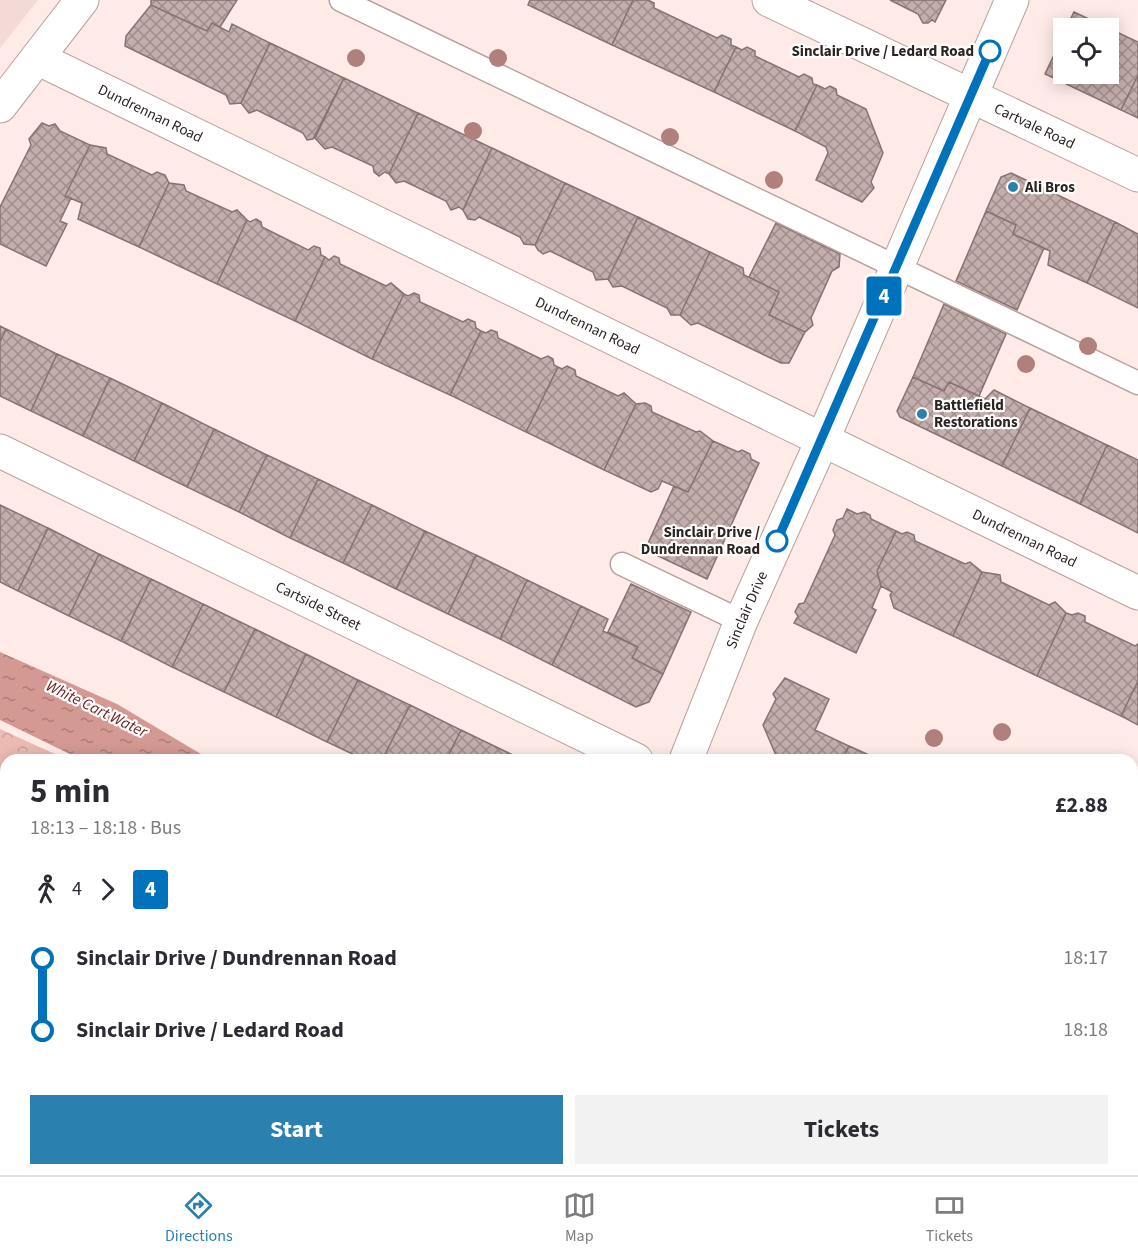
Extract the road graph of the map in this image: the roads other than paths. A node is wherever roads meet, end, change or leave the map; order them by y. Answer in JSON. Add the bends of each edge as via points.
{"nodes":[{"id":1,"x":82,"y":0,"type":"edge"},
{"id":2,"x":341,"y":0,"type":"edge"},
{"id":3,"x":770,"y":0,"type":"edge"},
{"id":4,"x":1012,"y":0,"type":"edge"},
{"id":5,"x":39,"y":59,"type":"junction"},
{"id":6,"x":971,"y":94,"type":"junction"},
{"id":7,"x":0,"y":106,"type":"edge"},
{"id":8,"x":1138,"y":176,"type":"edge"},
{"id":9,"x":896,"y":266,"type":"junction"},
{"id":10,"x":1138,"y":383,"type":"edge"},
{"id":11,"x":822,"y":441,"type":"junction"},
{"id":12,"x":0,"y":451,"type":"edge"},
{"id":13,"x":622,"y":564,"type":"dead end"},
{"id":14,"x":1138,"y":593,"type":"edge"},
{"id":15,"x":741,"y":621,"type":"junction"},
{"id":16,"x":624,"y":754,"type":"edge"},
{"id":17,"x":688,"y":754,"type":"edge"}],
"edges":[{"from":1,"to":5,"type":"street"},
{"from":2,"to":9,"type":"lane"},
{"from":3,"to":6,"type":"street","name":"Cartvale Road"},
{"from":4,"to":6,"type":"street","name":"Sinclair Drive"},
{"from":5,"to":7,"type":"street"},
{"from":5,"to":11,"type":"street","name":"Dundrennan Road"},
{"from":6,"to":8,"type":"street","name":"Cartvale Road"},
{"from":6,"to":9,"type":"street","name":"Sinclair Drive"},
{"from":9,"to":10,"type":"lane"},
{"from":9,"to":11,"type":"street","name":"Sinclair Drive"},
{"from":11,"to":14,"type":"street","name":"Dundrennan Road"},
{"from":11,"to":15,"type":"street","name":"Sinclair Drive"},
{"from":12,"to":16,"type":"street","name":"Cartside Street"},
{"from":13,"to":15,"type":"lane"},
{"from":15,"to":17,"type":"street","name":"Sinclair Drive"}]}
